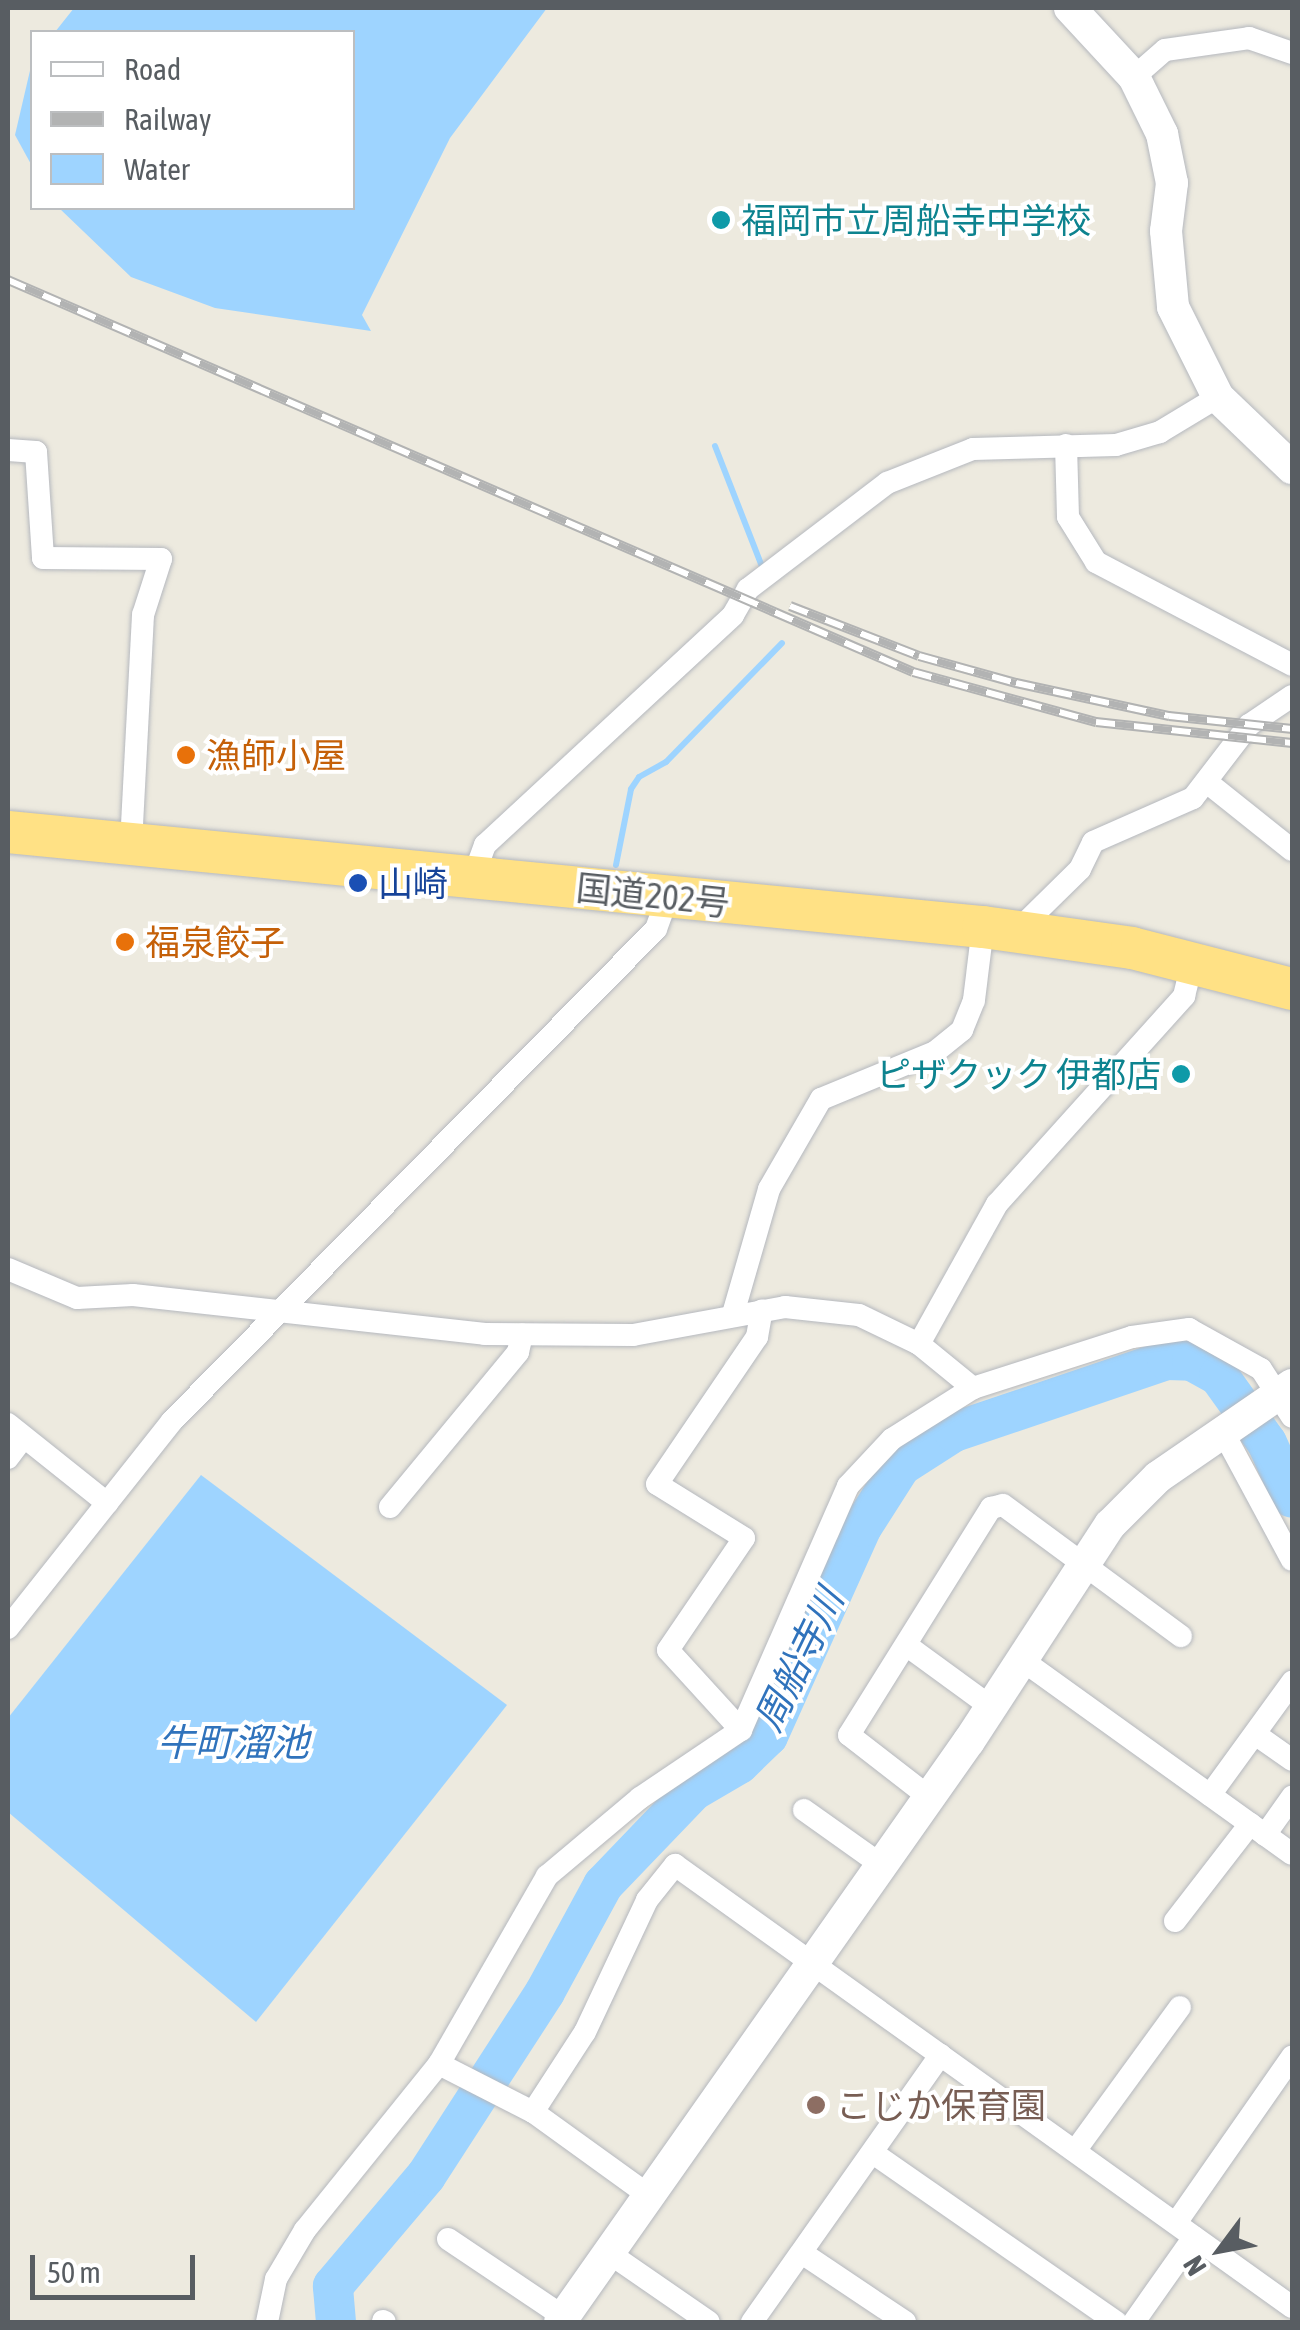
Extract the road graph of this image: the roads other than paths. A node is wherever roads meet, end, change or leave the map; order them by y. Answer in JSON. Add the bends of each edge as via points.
{"nodes":[{"id":1,"x":1070,"y":8,"type":"edge"},
{"id":2,"x":1292,"y":53,"type":"edge"},
{"id":3,"x":1134,"y":77,"type":"junction"},
{"id":4,"x":1218,"y":397,"type":"junction"},
{"id":5,"x":1066,"y":444,"type":"junction"},
{"id":6,"x":8,"y":450,"type":"edge"},
{"id":7,"x":1292,"y":468,"type":"edge"},
{"id":8,"x":1292,"y":664,"type":"edge"},
{"id":9,"x":1292,"y":696,"type":"edge"},
{"id":10,"x":1208,"y":783,"type":"junction"},
{"id":11,"x":8,"y":832,"type":"edge"},
{"id":12,"x":132,"y":844,"type":"junction"},
{"id":13,"x":1292,"y":850,"type":"edge"},
{"id":14,"x":474,"y":875,"type":"junction"},
{"id":15,"x":667,"y":899,"type":"junction"},
{"id":16,"x":1000,"y":929,"type":"junction"},
{"id":17,"x":1192,"y":963,"type":"junction"},
{"id":18,"x":1292,"y":989,"type":"edge"},
{"id":19,"x":8,"y":1269,"type":"edge"},
{"id":20,"x":762,"y":1310,"type":"junction"},
{"id":21,"x":283,"y":1312,"type":"junction"},
{"id":22,"x":733,"y":1314,"type":"junction"},
{"id":23,"x":522,"y":1334,"type":"junction"},
{"id":24,"x":918,"y":1344,"type":"junction"},
{"id":25,"x":973,"y":1388,"type":"junction"},
{"id":26,"x":1288,"y":1398,"type":"edge"},
{"id":27,"x":16,"y":1430,"type":"edge"},
{"id":28,"x":1223,"y":1432,"type":"junction"},
{"id":29,"x":8,"y":1458,"type":"edge"},
{"id":30,"x":107,"y":1503,"type":"junction"},
{"id":31,"x":390,"y":1507,"type":"dead end"},
{"id":32,"x":1292,"y":1560,"type":"edge"},
{"id":33,"x":1084,"y":1566,"type":"junction"},
{"id":34,"x":9,"y":1624,"type":"edge"},
{"id":35,"x":1182,"y":1636,"type":"dead end"},
{"id":36,"x":908,"y":1647,"type":"junction"},
{"id":37,"x":1022,"y":1660,"type":"junction"},
{"id":38,"x":1292,"y":1682,"type":"edge"},
{"id":39,"x":991,"y":1707,"type":"junction"},
{"id":40,"x":741,"y":1730,"type":"junction"},
{"id":41,"x":1254,"y":1734,"type":"junction"},
{"id":42,"x":1292,"y":1760,"type":"edge"},
{"id":43,"x":1210,"y":1795,"type":"junction"},
{"id":44,"x":928,"y":1797,"type":"junction"},
{"id":45,"x":1292,"y":1797,"type":"edge"},
{"id":46,"x":804,"y":1810,"type":"dead end"},
{"id":47,"x":1258,"y":1829,"type":"junction"},
{"id":48,"x":1292,"y":1854,"type":"edge"},
{"id":49,"x":880,"y":1864,"type":"junction"},
{"id":50,"x":1175,"y":1921,"type":"dead end"},
{"id":51,"x":810,"y":1962,"type":"junction"},
{"id":52,"x":1180,"y":2007,"type":"dead end"},
{"id":53,"x":940,"y":2055,"type":"junction"},
{"id":54,"x":1292,"y":2057,"type":"edge"},
{"id":55,"x":443,"y":2066,"type":"junction"},
{"id":56,"x":527,"y":2108,"type":"junction"},
{"id":57,"x":1075,"y":2151,"type":"junction"},
{"id":58,"x":873,"y":2153,"type":"junction"},
{"id":59,"x":651,"y":2197,"type":"junction"},
{"id":60,"x":1185,"y":2230,"type":"junction"},
{"id":61,"x":448,"y":2239,"type":"dead end"},
{"id":62,"x":802,"y":2252,"type":"junction"},
{"id":63,"x":609,"y":2253,"type":"junction"},
{"id":64,"x":1292,"y":2307,"type":"edge"},
{"id":65,"x":562,"y":2320,"type":"edge"},
{"id":66,"x":267,"y":2322,"type":"edge"},
{"id":67,"x":709,"y":2322,"type":"edge"},
{"id":68,"x":752,"y":2322,"type":"edge"},
{"id":69,"x":904,"y":2322,"type":"edge"},
{"id":70,"x":1116,"y":2322,"type":"edge"},
{"id":71,"x":1134,"y":2322,"type":"edge"}],
"edges":[{"from":1,"to":3,"type":"street"},
{"from":2,"to":3,"type":"street","via":[[1248,38],[1166,50]]},
{"from":3,"to":4,"type":"street","via":[[1162,134],[1172,183],[1166,231],[1172,307]]},
{"from":4,"to":5,"type":"street","via":[[1160,432],[1116,445]]},
{"from":4,"to":7,"type":"street"},
{"from":5,"to":8,"type":"street","via":[[1062,492],[1068,517],[1096,562]]},
{"from":5,"to":14,"type":"street","via":[[973,449],[887,484],[748,589],[733,615],[485,845]]},
{"from":6,"to":12,"type":"street","via":[[36,452],[43,558],[161,560],[142,614]]},
{"from":9,"to":10,"type":"street","via":[[1250,726]]},
{"from":10,"to":13,"type":"street"},
{"from":10,"to":16,"type":"street","via":[[1192,798],[1093,842],[1080,869]]},
{"from":11,"to":12,"type":"highway","name":"国道202号"},
{"from":12,"to":14,"type":"highway","name":"国道202号"},
{"from":14,"to":15,"type":"highway","name":"国道202号"},
{"from":15,"to":16,"type":"highway","name":"国道202号"},
{"from":15,"to":21,"type":"street","via":[[656,930],[394,1190]]},
{"from":16,"to":17,"type":"highway","name":"国道202号"},
{"from":16,"to":22,"type":"street","via":[[962,1030],[935,1052],[822,1099],[770,1190]]},
{"from":17,"to":18,"type":"highway","name":"国道202号"},
{"from":17,"to":24,"type":"street","via":[[1184,996],[997,1204]]},
{"from":19,"to":21,"type":"street","via":[[77,1298],[134,1295]]},
{"from":20,"to":22,"type":"street"},
{"from":20,"to":24,"type":"street","via":[[859,1314]]},
{"from":20,"to":40,"type":"street","via":[[758,1337],[657,1484],[744,1538],[668,1650]]},
{"from":21,"to":23,"type":"street"},
{"from":21,"to":30,"type":"street","via":[[172,1421]]},
{"from":22,"to":23,"type":"street","via":[[633,1334]]},
{"from":23,"to":31,"type":"street","via":[[518,1352]]},
{"from":24,"to":25,"type":"street"},
{"from":25,"to":26,"type":"street","via":[[1132,1337],[1189,1329],[1261,1370]]},
{"from":25,"to":40,"type":"street","via":[[892,1439],[848,1486]]},
{"from":26,"to":28,"type":"street"},
{"from":27,"to":29,"type":"street"},
{"from":27,"to":30,"type":"street"},
{"from":28,"to":32,"type":"street"},
{"from":28,"to":33,"type":"street","via":[[1158,1477],[1110,1524]]},
{"from":30,"to":34,"type":"street"},
{"from":33,"to":35,"type":"street"},
{"from":33,"to":36,"type":"street","via":[[1003,1505],[991,1508],[902,1642]]},
{"from":33,"to":37,"type":"street"},
{"from":36,"to":39,"type":"street"},
{"from":36,"to":44,"type":"street","via":[[849,1736]]},
{"from":37,"to":39,"type":"street"},
{"from":37,"to":43,"type":"street"},
{"from":38,"to":41,"type":"street"},
{"from":39,"to":44,"type":"street"},
{"from":40,"to":55,"type":"street","via":[[640,1798],[547,1876]]},
{"from":41,"to":42,"type":"street"},
{"from":41,"to":43,"type":"street"},
{"from":43,"to":47,"type":"street"},
{"from":44,"to":49,"type":"street"},
{"from":45,"to":47,"type":"street"},
{"from":46,"to":49,"type":"street"},
{"from":47,"to":48,"type":"street"},
{"from":47,"to":50,"type":"street"},
{"from":49,"to":51,"type":"street"},
{"from":51,"to":53,"type":"street"},
{"from":51,"to":56,"type":"street","via":[[675,1865],[647,1900],[585,2032]]},
{"from":51,"to":59,"type":"street"},
{"from":52,"to":57,"type":"street"},
{"from":53,"to":57,"type":"street"},
{"from":53,"to":58,"type":"street"},
{"from":54,"to":60,"type":"street"},
{"from":55,"to":56,"type":"street"},
{"from":55,"to":66,"type":"street","via":[[304,2230],[276,2279]]},
{"from":56,"to":59,"type":"street"},
{"from":57,"to":60,"type":"street"},
{"from":58,"to":62,"type":"street"},
{"from":58,"to":70,"type":"street"},
{"from":59,"to":63,"type":"street"},
{"from":60,"to":64,"type":"street"},
{"from":60,"to":71,"type":"street"},
{"from":61,"to":65,"type":"street"},
{"from":62,"to":68,"type":"street"},
{"from":62,"to":69,"type":"street"},
{"from":63,"to":65,"type":"street"},
{"from":63,"to":67,"type":"street"}]}
